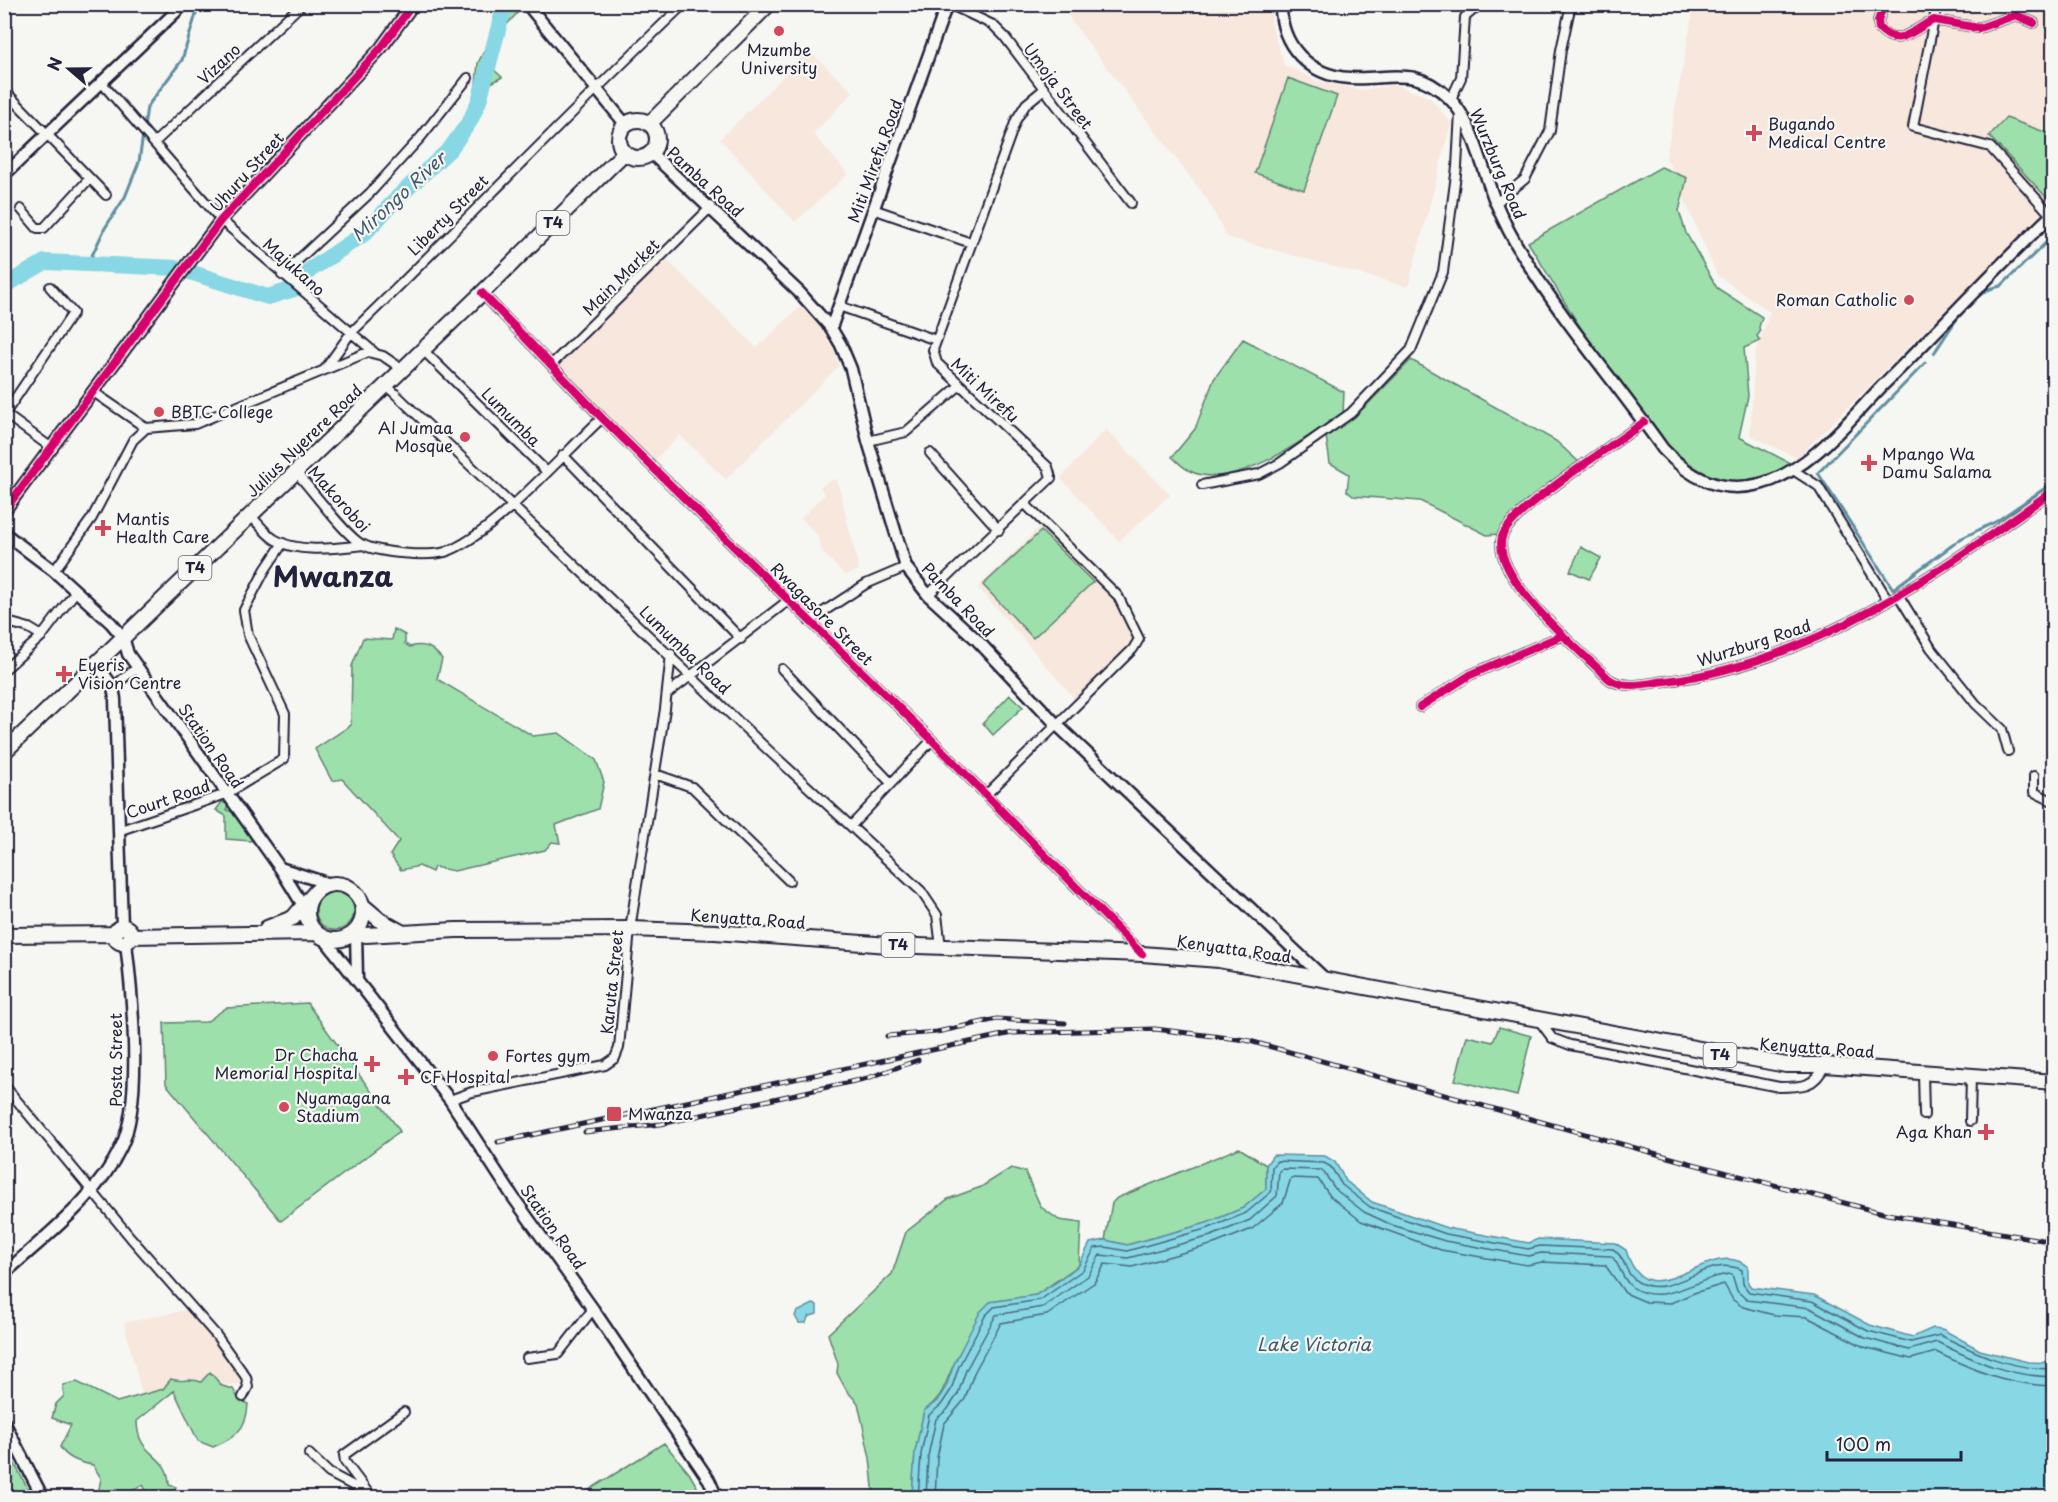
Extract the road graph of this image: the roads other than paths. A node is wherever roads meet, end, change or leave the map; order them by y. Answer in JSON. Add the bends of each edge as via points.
{"nodes":[{"id":1,"x":184,"y":4,"type":"edge"},
{"id":2,"x":302,"y":4,"type":"edge"},
{"id":3,"x":412,"y":4,"type":"edge"},
{"id":4,"x":684,"y":4,"type":"edge"},
{"id":5,"x":769,"y":4,"type":"edge"},
{"id":6,"x":948,"y":4,"type":"edge"},
{"id":7,"x":1281,"y":4,"type":"edge"},
{"id":8,"x":1497,"y":4,"type":"edge"},
{"id":9,"x":1571,"y":4,"type":"edge"},
{"id":10,"x":1884,"y":4,"type":"edge"},
{"id":11,"x":1937,"y":4,"type":"edge"},
{"id":12,"x":529,"y":7,"type":"edge"},
{"id":13,"x":1934,"y":20,"type":"junction"},
{"id":14,"x":2034,"y":23,"type":"dead end"},
{"id":15,"x":468,"y":78,"type":"dead end"},
{"id":16,"x":101,"y":82,"type":"junction"},
{"id":17,"x":597,"y":87,"type":"junction"},
{"id":18,"x":4,"y":90,"type":"edge"},
{"id":19,"x":1043,"y":90,"type":"junction"},
{"id":20,"x":1451,"y":99,"type":"junction"},
{"id":21,"x":1460,"y":110,"type":"junction"},
{"id":22,"x":649,"y":124,"type":"junction"},
{"id":23,"x":626,"y":125,"type":"junction"},
{"id":24,"x":46,"y":136,"type":"junction"},
{"id":25,"x":152,"y":141,"type":"junction"},
{"id":26,"x":624,"y":153,"type":"junction"},
{"id":27,"x":651,"y":153,"type":"junction"},
{"id":28,"x":4,"y":175,"type":"edge"},
{"id":29,"x":89,"y":179,"type":"junction"},
{"id":30,"x":106,"y":195,"type":"dead end"},
{"id":31,"x":1131,"y":203,"type":"dead end"},
{"id":32,"x":1496,"y":203,"type":"junction"},
{"id":33,"x":711,"y":207,"type":"junction"},
{"id":34,"x":21,"y":209,"type":"dead end"},
{"id":35,"x":873,"y":209,"type":"junction"},
{"id":36,"x":2052,"y":214,"type":"edge"},
{"id":37,"x":221,"y":220,"type":"junction"},
{"id":38,"x":971,"y":243,"type":"junction"},
{"id":39,"x":284,"y":277,"type":"junction"},
{"id":40,"x":50,"y":287,"type":"dead end"},
{"id":41,"x":482,"y":293,"type":"junction"},
{"id":42,"x":839,"y":306,"type":"junction"},
{"id":43,"x":831,"y":328,"type":"junction"},
{"id":44,"x":350,"y":333,"type":"junction"},
{"id":45,"x":936,"y":340,"type":"junction"},
{"id":46,"x":423,"y":350,"type":"junction"},
{"id":47,"x":375,"y":353,"type":"junction"},
{"id":48,"x":550,"y":365,"type":"junction"},
{"id":49,"x":325,"y":369,"type":"junction"},
{"id":50,"x":402,"y":369,"type":"junction"},
{"id":51,"x":386,"y":385,"type":"junction"},
{"id":52,"x":959,"y":386,"type":"junction"},
{"id":53,"x":95,"y":393,"type":"junction"},
{"id":54,"x":5,"y":415,"type":"edge"},
{"id":55,"x":602,"y":418,"type":"junction"},
{"id":56,"x":1644,"y":422,"type":"junction"},
{"id":57,"x":146,"y":428,"type":"junction"},
{"id":58,"x":868,"y":441,"type":"junction"},
{"id":59,"x":53,"y":449,"type":"junction"},
{"id":60,"x":930,"y":453,"type":"dead end"},
{"id":61,"x":563,"y":455,"type":"junction"},
{"id":62,"x":1793,"y":470,"type":"junction"},
{"id":63,"x":295,"y":471,"type":"junction"},
{"id":64,"x":546,"y":471,"type":"junction"},
{"id":65,"x":1202,"y":485,"type":"dead end"},
{"id":66,"x":2054,"y":490,"type":"edge"},
{"id":67,"x":513,"y":504,"type":"junction"},
{"id":68,"x":1026,"y":505,"type":"junction"},
{"id":69,"x":4,"y":511,"type":"edge"},
{"id":70,"x":250,"y":515,"type":"junction"},
{"id":71,"x":999,"y":530,"type":"junction"},
{"id":72,"x":4,"y":532,"type":"edge"},
{"id":73,"x":283,"y":543,"type":"junction"},
{"id":74,"x":364,"y":545,"type":"junction"},
{"id":75,"x":906,"y":567,"type":"junction"},
{"id":76,"x":54,"y":571,"type":"junction"},
{"id":77,"x":76,"y":591,"type":"junction"},
{"id":78,"x":927,"y":595,"type":"junction"},
{"id":79,"x":1899,"y":596,"type":"junction"},
{"id":80,"x":789,"y":600,"type":"junction"},
{"id":81,"x":1888,"y":600,"type":"junction"},
{"id":82,"x":4,"y":621,"type":"edge"},
{"id":83,"x":809,"y":621,"type":"junction"},
{"id":84,"x":1563,"y":635,"type":"junction"},
{"id":85,"x":42,"y":636,"type":"junction"},
{"id":86,"x":123,"y":637,"type":"junction"},
{"id":87,"x":741,"y":639,"type":"junction"},
{"id":88,"x":671,"y":654,"type":"junction"},
{"id":89,"x":96,"y":663,"type":"junction"},
{"id":90,"x":140,"y":669,"type":"junction"},
{"id":91,"x":782,"y":669,"type":"dead end"},
{"id":92,"x":4,"y":670,"type":"edge"},
{"id":93,"x":692,"y":675,"type":"junction"},
{"id":94,"x":113,"y":687,"type":"junction"},
{"id":95,"x":667,"y":694,"type":"junction"},
{"id":96,"x":1420,"y":707,"type":"dead end"},
{"id":97,"x":1056,"y":724,"type":"junction"},
{"id":98,"x":932,"y":740,"type":"junction"},
{"id":99,"x":2008,"y":751,"type":"dead end"},
{"id":100,"x":4,"y":752,"type":"edge"},
{"id":101,"x":655,"y":774,"type":"junction"},
{"id":102,"x":2034,"y":776,"type":"dead end"},
{"id":103,"x":891,"y":783,"type":"junction"},
{"id":104,"x":226,"y":794,"type":"junction"},
{"id":105,"x":986,"y":795,"type":"junction"},
{"id":106,"x":2054,"y":802,"type":"edge"},
{"id":107,"x":851,"y":826,"type":"junction"},
{"id":108,"x":118,"y":831,"type":"junction"},
{"id":109,"x":280,"y":868,"type":"junction"},
{"id":110,"x":789,"y":881,"type":"dead end"},
{"id":111,"x":329,"y":884,"type":"junction"},
{"id":112,"x":307,"y":905,"type":"junction"},
{"id":113,"x":362,"y":905,"type":"junction"},
{"id":114,"x":630,"y":929,"type":"junction"},
{"id":115,"x":251,"y":932,"type":"junction"},
{"id":116,"x":356,"y":932,"type":"junction"},
{"id":117,"x":401,"y":932,"type":"junction"},
{"id":118,"x":4,"y":935,"type":"edge"},
{"id":119,"x":123,"y":935,"type":"junction"},
{"id":120,"x":320,"y":935,"type":"junction"},
{"id":121,"x":941,"y":947,"type":"junction"},
{"id":122,"x":1142,"y":954,"type":"junction"},
{"id":123,"x":357,"y":978,"type":"junction"},
{"id":124,"x":1325,"y":979,"type":"junction"},
{"id":125,"x":1538,"y":1018,"type":"junction"},
{"id":126,"x":1825,"y":1065,"type":"junction"},
{"id":127,"x":1923,"y":1071,"type":"junction"},
{"id":128,"x":1971,"y":1075,"type":"junction"},
{"id":129,"x":2054,"y":1082,"type":"edge"},
{"id":130,"x":4,"y":1084,"type":"edge"},
{"id":131,"x":450,"y":1100,"type":"junction"},
{"id":132,"x":1924,"y":1115,"type":"dead end"},
{"id":133,"x":1971,"y":1121,"type":"dead end"},
{"id":134,"x":93,"y":1190,"type":"junction"},
{"id":135,"x":4,"y":1274,"type":"edge"},
{"id":136,"x":593,"y":1309,"type":"junction"},
{"id":137,"x":527,"y":1358,"type":"dead end"},
{"id":138,"x":243,"y":1397,"type":"dead end"},
{"id":139,"x":404,"y":1412,"type":"dead end"},
{"id":140,"x":4,"y":1422,"type":"edge"},
{"id":141,"x":309,"y":1454,"type":"dead end"},
{"id":142,"x":352,"y":1474,"type":"junction"},
{"id":143,"x":347,"y":1483,"type":"junction"},
{"id":144,"x":370,"y":1496,"type":"edge"},
{"id":145,"x":43,"y":1497,"type":"edge"},
{"id":146,"x":717,"y":1497,"type":"edge"}],
"edges":[{"from":1,"to":16,"type":"main road"},
{"from":2,"to":25,"type":"street","name":"Vizano"},
{"from":3,"to":37,"type":"main road","name":"Uhuru Street","via":[[381,48]]},
{"from":4,"to":17,"type":"street","name":"Liberty Street"},
{"from":5,"to":22,"type":"highway"},
{"from":6,"to":19,"type":"street","name":"Umoja Street","via":[[993,25]]},
{"from":6,"to":35,"type":"main road","name":"Miti Mirefu Road"},
{"from":7,"to":20,"type":"main road","name":"Wurzburg Road","via":[[1285,36],[1294,52],[1320,70],[1352,78],[1393,74],[1412,77]]},
{"from":8,"to":20,"type":"street","via":[[1473,8],[1465,17],[1461,78]]},
{"from":9,"to":32,"type":"street","via":[[1547,139],[1525,179]]},
{"from":10,"to":13,"type":"street","via":[[1878,26],[1882,32],[1897,37],[1907,38]]},
{"from":11,"to":13,"type":"street"},
{"from":12,"to":17,"type":"main road"},
{"from":13,"to":14,"type":"street","via":[[1979,28],[2016,15]]},
{"from":13,"to":36,"type":"street","via":[[1912,127],[1990,147]]},
{"from":15,"to":39,"type":"street","via":[[377,185]]},
{"from":16,"to":24,"type":"main road"},
{"from":16,"to":25,"type":"street","name":"Majukano"},
{"from":17,"to":23,"type":"main road"},
{"from":17,"to":44,"type":"street","name":"Liberty Street"},
{"from":18,"to":24,"type":"street"},
{"from":19,"to":31,"type":"street","name":"Umoja Street"},
{"from":19,"to":38,"type":"street","via":[[1026,104],[1016,120]]},
{"from":20,"to":21,"type":"main road","name":"Wurzburg Road"},
{"from":21,"to":32,"type":"main road","name":"Wurzburg Road"},
{"from":21,"to":65,"type":"street","via":[[1457,173],[1443,272],[1412,350],[1357,408],[1280,463],[1259,474]]},
{"from":22,"to":23,"type":"highway","via":[[637,121]]},
{"from":22,"to":27,"type":"highway","via":[[656,133]]},
{"from":23,"to":26,"type":"highway","via":[[619,139]]},
{"from":24,"to":28,"type":"main road"},
{"from":24,"to":29,"type":"street"},
{"from":25,"to":37,"type":"street","name":"Majukano"},
{"from":26,"to":27,"type":"highway","via":[[640,158]]},
{"from":26,"to":41,"type":"highway","name":"Julius Nyerere Road","number":"T4"},
{"from":27,"to":33,"type":"main road","name":"Pamba Road"},
{"from":29,"to":30,"type":"street"},
{"from":29,"to":34,"type":"street","via":[[44,228],[37,228]]},
{"from":32,"to":56,"type":"main road","name":"Wurzburg Road","via":[[1525,259]]},
{"from":33,"to":43,"type":"main road","name":"Pamba Road"},
{"from":33,"to":48,"type":"street","name":"Main Market"},
{"from":35,"to":38,"type":"street"},
{"from":35,"to":42,"type":"main road","name":"Miti Mirefu Road"},
{"from":36,"to":62,"type":"main road","name":"Wurzburg Road","via":[[1852,417]]},
{"from":37,"to":39,"type":"street","name":"Majukano"},
{"from":37,"to":53,"type":"main road","name":"Uhuru Street"},
{"from":38,"to":45,"type":"street"},
{"from":39,"to":44,"type":"street","name":"Majukano"},
{"from":40,"to":54,"type":"street","via":[[73,313]]},
{"from":41,"to":46,"type":"highway","name":"Julius Nyerere Road","number":"T4"},
{"from":41,"to":48,"type":"street","name":"Rwagasore Street"},
{"from":42,"to":43,"type":"main road","name":"Miti Mirefu Road"},
{"from":42,"to":45,"type":"street"},
{"from":43,"to":58,"type":"main road","name":"Pamba Road","via":[[851,369]]},
{"from":44,"to":47,"type":"street","name":"Majukano"},
{"from":44,"to":49,"type":"street","name":"Liberty Street"},
{"from":45,"to":52,"type":"street","name":"Miti Mirefu","via":[[933,350],[937,363]]},
{"from":46,"to":50,"type":"highway","name":"Julius Nyerere Road","number":"T4"},
{"from":46,"to":64,"type":"street","name":"Lumumba"},
{"from":47,"to":49,"type":"street","via":[[368,352]]},
{"from":47,"to":50,"type":"street"},
{"from":48,"to":55,"type":"street","name":"Rwagasore Street"},
{"from":49,"to":57,"type":"street","via":[[195,424]]},
{"from":50,"to":51,"type":"highway","name":"Julius Nyerere Road","number":"T4"},
{"from":51,"to":63,"type":"highway","name":"Julius Nyerere Road","number":"T4"},
{"from":51,"to":67,"type":"street","name":"Lumumba Road"},
{"from":52,"to":58,"type":"street","via":[[906,432]]},
{"from":52,"to":68,"type":"street","name":"Miti Mirefu","via":[[1051,472],[1046,485]]},
{"from":53,"to":57,"type":"street"},
{"from":53,"to":59,"type":"main road","name":"Uhuru Street"},
{"from":54,"to":59,"type":"street"},
{"from":55,"to":61,"type":"street"},
{"from":55,"to":80,"type":"street","name":"Rwagasore Street"},
{"from":56,"to":62,"type":"main road","name":"Wurzburg Road","via":[[1679,466],[1703,482],[1740,487],[1760,484]]},
{"from":56,"to":84,"type":"street","name":"Wurzburg Road","via":[[1530,505],[1504,531],[1502,550],[1513,577],[1533,605]]},
{"from":57,"to":76,"type":"street","via":[[133,440],[92,518]]},
{"from":58,"to":75,"type":"main road","name":"Pamba Road"},
{"from":59,"to":69,"type":"main road","name":"Uhuru Street"},
{"from":60,"to":71,"type":"street"},
{"from":61,"to":64,"type":"street"},
{"from":61,"to":87,"type":"street"},
{"from":62,"to":81,"type":"street","via":[[1818,486]]},
{"from":63,"to":70,"type":"highway","name":"Julius Nyerere Road","number":"T4"},
{"from":63,"to":74,"type":"street","name":"Makoroboi"},
{"from":64,"to":67,"type":"street"},
{"from":66,"to":79,"type":"street","name":"Wurzburg Road"},
{"from":67,"to":74,"type":"street","name":"Makoroboi","via":[[471,539],[445,552],[410,553]]},
{"from":67,"to":88,"type":"street","name":"Lumumba Road"},
{"from":68,"to":71,"type":"street","name":"Miti Mirefu"},
{"from":68,"to":97,"type":"street","via":[[1118,596],[1139,637],[1133,649]]},
{"from":70,"to":73,"type":"street","name":"Makoroboi","via":[[270,536]]},
{"from":70,"to":86,"type":"highway","name":"Julius Nyerere Road","number":"T4"},
{"from":71,"to":78,"type":"street","name":"Miti Mirefu"},
{"from":72,"to":76,"type":"main road"},
{"from":73,"to":74,"type":"street","name":"Makoroboi","via":[[308,548]]},
{"from":73,"to":104,"type":"street","name":"Court Road","via":[[244,610],[248,635],[285,714],[286,753],[279,764]]},
{"from":75,"to":78,"type":"main road","name":"Pamba Road"},
{"from":75,"to":83,"type":"street","via":[[866,584]]},
{"from":76,"to":77,"type":"main road"},
{"from":77,"to":85,"type":"street"},
{"from":77,"to":86,"type":"main road"},
{"from":78,"to":97,"type":"main road","name":"Pamba Road","via":[[977,640]]},
{"from":79,"to":81,"type":"street","name":"Wurzburg Road"},
{"from":79,"to":99,"type":"street","via":[[1930,648],[2002,729]]},
{"from":80,"to":83,"type":"street","name":"Rwagasore Street"},
{"from":80,"to":87,"type":"street"},
{"from":81,"to":84,"type":"street","name":"Wurzburg Road","via":[[1828,632],[1767,656],[1704,675],[1656,682],[1615,683]]},
{"from":82,"to":85,"type":"street"},
{"from":83,"to":98,"type":"street","name":"Rwagasore Street"},
{"from":84,"to":96,"type":"street","via":[[1470,675]]},
{"from":85,"to":92,"type":"street"},
{"from":86,"to":89,"type":"highway","name":"Julius Nyerere Road","number":"T4"},
{"from":86,"to":90,"type":"main road","name":"Station Road","via":[[128,654]]},
{"from":87,"to":93,"type":"street"},
{"from":88,"to":93,"type":"street","name":"Lumumba Road"},
{"from":88,"to":95,"type":"street","name":"Karuta Street"},
{"from":89,"to":94,"type":"main road"},
{"from":89,"to":100,"type":"highway","name":"Julius Nyerere Road","number":"T4"},
{"from":90,"to":94,"type":"street"},
{"from":90,"to":104,"type":"main road","name":"Station Road"},
{"from":91,"to":103,"type":"street"},
{"from":93,"to":95,"type":"street"},
{"from":93,"to":107,"type":"street","name":"Lumumba Road"},
{"from":94,"to":108,"type":"main road","name":"Posta Street"},
{"from":95,"to":101,"type":"street","name":"Karuta Street"},
{"from":97,"to":105,"type":"street"},
{"from":97,"to":124,"type":"main road","name":"Pamba Road"},
{"from":98,"to":103,"type":"street"},
{"from":98,"to":105,"type":"street","name":"Rwagasore Street"},
{"from":101,"to":110,"type":"street","via":[[692,787]]},
{"from":101,"to":114,"type":"street","name":"Karuta Street"},
{"from":102,"to":106,"type":"street","via":[[2034,792]]},
{"from":103,"to":107,"type":"street"},
{"from":104,"to":108,"type":"street","name":"Court Road"},
{"from":104,"to":109,"type":"main road","name":"Station Road"},
{"from":105,"to":122,"type":"street","name":"Rwagasore Street"},
{"from":107,"to":121,"type":"street","name":"Lumumba Road","via":[[931,902],[937,915]]},
{"from":108,"to":119,"type":"main road","name":"Posta Street"},
{"from":109,"to":111,"type":"main road"},
{"from":109,"to":112,"type":"main road","name":"Station Road"},
{"from":111,"to":112,"type":"highway","number":"T4"},
{"from":111,"to":113,"type":"highway","via":[[353,890]]},
{"from":112,"to":115,"type":"highway","number":"T4","via":[[286,922]]},
{"from":112,"to":120,"type":"highway","via":[[311,926]]},
{"from":113,"to":116,"type":"highway"},
{"from":113,"to":117,"type":"highway"},
{"from":114,"to":117,"type":"highway","name":"Kenyatta Road","number":"T4"},
{"from":114,"to":121,"type":"highway","name":"Kenyatta Road","number":"T4"},
{"from":114,"to":131,"type":"street","name":"Karuta Street","via":[[625,1001],[615,1058],[605,1065]]},
{"from":115,"to":119,"type":"highway","number":"T4"},
{"from":115,"to":120,"type":"highway","number":"T4"},
{"from":116,"to":117,"type":"highway","name":"Kenyatta Road","number":"T4"},
{"from":116,"to":120,"type":"highway","number":"T4","via":[[341,939]]},
{"from":116,"to":123,"type":"main road"},
{"from":118,"to":119,"type":"highway","number":"T4"},
{"from":119,"to":134,"type":"main road","name":"Posta Street","via":[[130,990],[132,1108],[121,1147]]},
{"from":120,"to":123,"type":"main road","name":"Station Road"},
{"from":121,"to":122,"type":"highway","name":"Kenyatta Road","number":"T4"},
{"from":122,"to":124,"type":"highway","name":"Kenyatta Road","number":"T4","via":[[1239,963]]},
{"from":123,"to":131,"type":"main road","name":"Station Road"},
{"from":124,"to":125,"type":"highway","name":"Kenyatta Road","number":"T4"},
{"from":125,"to":126,"type":"highway","name":"Kenyatta Road","number":"T4","via":[[1736,1058],[1786,1065]]},
{"from":125,"to":126,"type":"street","via":[[1552,1038],[1570,1045],[1779,1088],[1808,1086],[1819,1078]]},
{"from":126,"to":127,"type":"highway","name":"Kenyatta Road","number":"T4"},
{"from":127,"to":128,"type":"highway","name":"Kenyatta Road","number":"T4"},
{"from":127,"to":132,"type":"street"},
{"from":128,"to":129,"type":"highway","name":"Kenyatta Road","number":"T4"},
{"from":128,"to":133,"type":"street"},
{"from":130,"to":134,"type":"street"},
{"from":131,"to":136,"type":"main road","name":"Station Road"},
{"from":134,"to":135,"type":"main road","name":"Posta Street"},
{"from":134,"to":138,"type":"street","via":[[189,1301],[246,1377],[248,1387]]},
{"from":136,"to":137,"type":"street","via":[[558,1354]]},
{"from":136,"to":146,"type":"main road","name":"Station Road"},
{"from":139,"to":142,"type":"street","via":[[347,1451],[344,1459]]},
{"from":140,"to":145,"type":"main road"},
{"from":141,"to":143,"type":"street"},
{"from":142,"to":143,"type":"street"},
{"from":142,"to":144,"type":"street"},
{"from":143,"to":144,"type":"street"}]}
